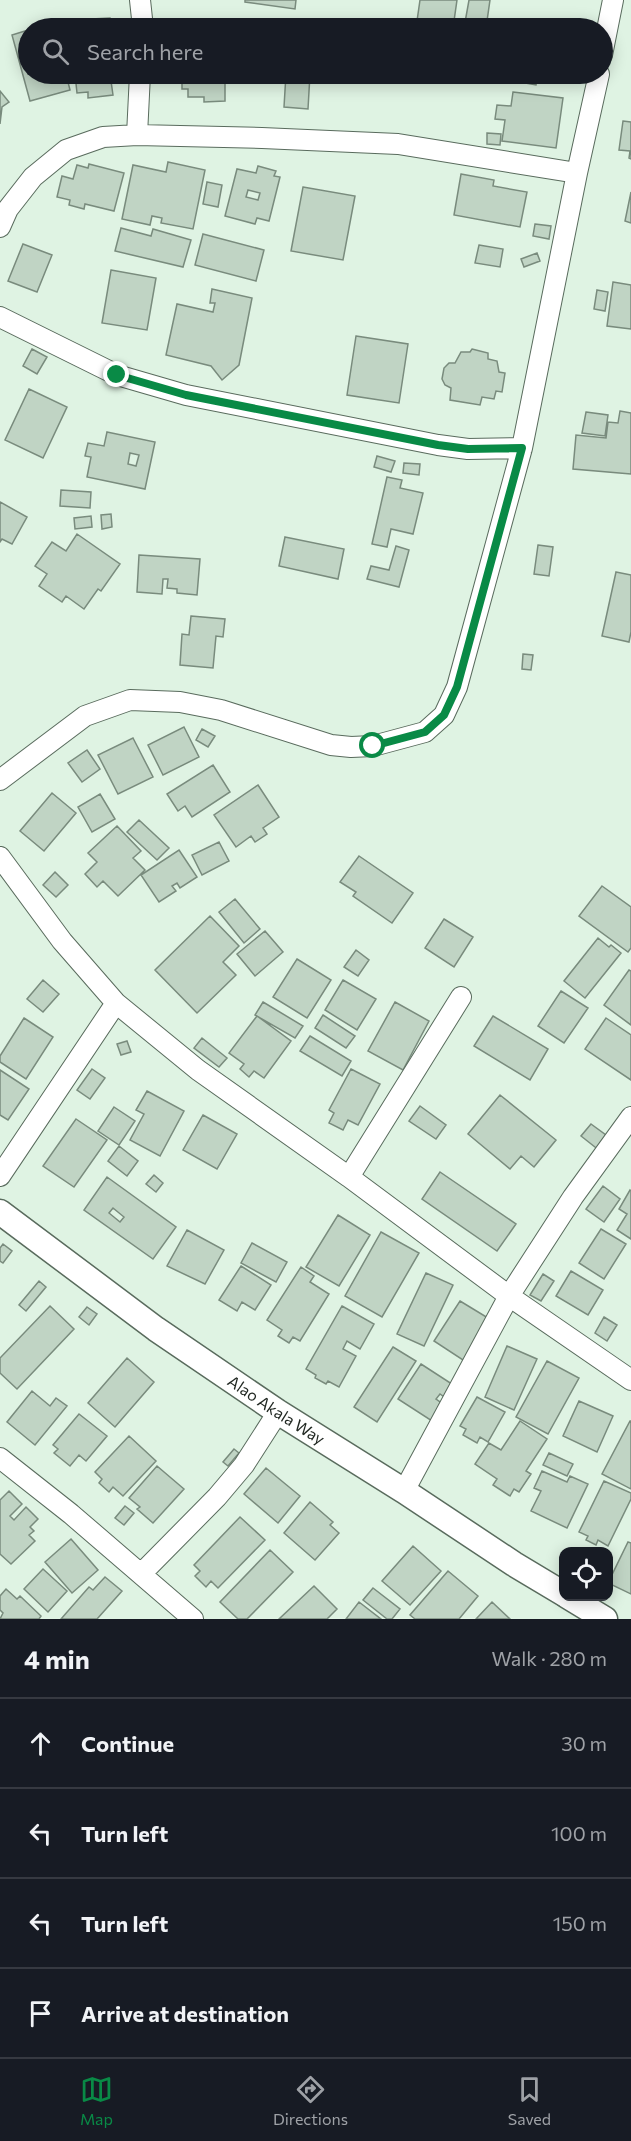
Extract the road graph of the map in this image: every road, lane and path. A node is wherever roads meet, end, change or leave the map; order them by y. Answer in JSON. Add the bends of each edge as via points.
{"nodes":[{"id":1,"x":140,"y":0,"type":"edge"},
{"id":2,"x":613,"y":0,"type":"edge"},
{"id":3,"x":141,"y":18,"type":"edge"},
{"id":4,"x":610,"y":18,"type":"edge"},
{"id":5,"x":140,"y":84,"type":"edge"},
{"id":6,"x":597,"y":84,"type":"edge"},
{"id":7,"x":137,"y":135,"type":"junction"},
{"id":8,"x":577,"y":173,"type":"junction"},
{"id":9,"x":0,"y":227,"type":"edge"},
{"id":10,"x":0,"y":317,"type":"edge"},
{"id":11,"x":522,"y":448,"type":"junction"},
{"id":12,"x":0,"y":780,"type":"edge"},
{"id":13,"x":0,"y":857,"type":"edge"},
{"id":14,"x":461,"y":997,"type":"dead end"},
{"id":15,"x":116,"y":1003,"type":"junction"},
{"id":16,"x":629,"y":1124,"type":"edge"},
{"id":17,"x":0,"y":1176,"type":"edge"},
{"id":18,"x":349,"y":1177,"type":"junction"},
{"id":19,"x":0,"y":1212,"type":"edge"},
{"id":20,"x":509,"y":1296,"type":"junction"},
{"id":21,"x":631,"y":1380,"type":"edge"},
{"id":22,"x":278,"y":1412,"type":"junction"},
{"id":23,"x":0,"y":1458,"type":"edge"},
{"id":24,"x":404,"y":1491,"type":"junction"},
{"id":25,"x":141,"y":1574,"type":"junction"},
{"id":26,"x":559,"y":1591,"type":"edge"},
{"id":27,"x":575,"y":1601,"type":"edge"},
{"id":28,"x":193,"y":1619,"type":"edge"},
{"id":29,"x":605,"y":1619,"type":"edge"}],
"edges":[{"from":1,"to":3,"type":"street"},
{"from":2,"to":4,"type":"street"},
{"from":5,"to":7,"type":"street"},
{"from":6,"to":8,"type":"street"},
{"from":7,"to":8,"type":"street","via":[[398,144]]},
{"from":7,"to":9,"type":"street","via":[[103,137],[66,150],[33,177],[8,209]]},
{"from":8,"to":11,"type":"street"},
{"from":10,"to":11,"type":"street","via":[[117,375],[186,395],[438,445]]},
{"from":11,"to":12,"type":"street","via":[[457,687],[444,715],[425,732],[373,746],[331,745],[221,710],[180,702],[130,700],[85,716]]},
{"from":13,"to":15,"type":"street","via":[[62,941]]},
{"from":14,"to":18,"type":"street"},
{"from":15,"to":17,"type":"street"},
{"from":15,"to":18,"type":"street","via":[[198,1070]]},
{"from":16,"to":20,"type":"street","via":[[573,1197]]},
{"from":18,"to":20,"type":"street"},
{"from":19,"to":22,"type":"street","name":"Alao Akala Way","via":[[156,1329]]},
{"from":20,"to":21,"type":"street"},
{"from":20,"to":24,"type":"street"},
{"from":22,"to":24,"type":"street","name":"Alao Akala Way"},
{"from":22,"to":25,"type":"street","via":[[244,1465],[217,1497]]},
{"from":23,"to":25,"type":"street"},
{"from":24,"to":26,"type":"street","name":"Alao Akala Way"},
{"from":25,"to":28,"type":"street"},
{"from":27,"to":29,"type":"street","name":"Alao Akala Way"}]}
